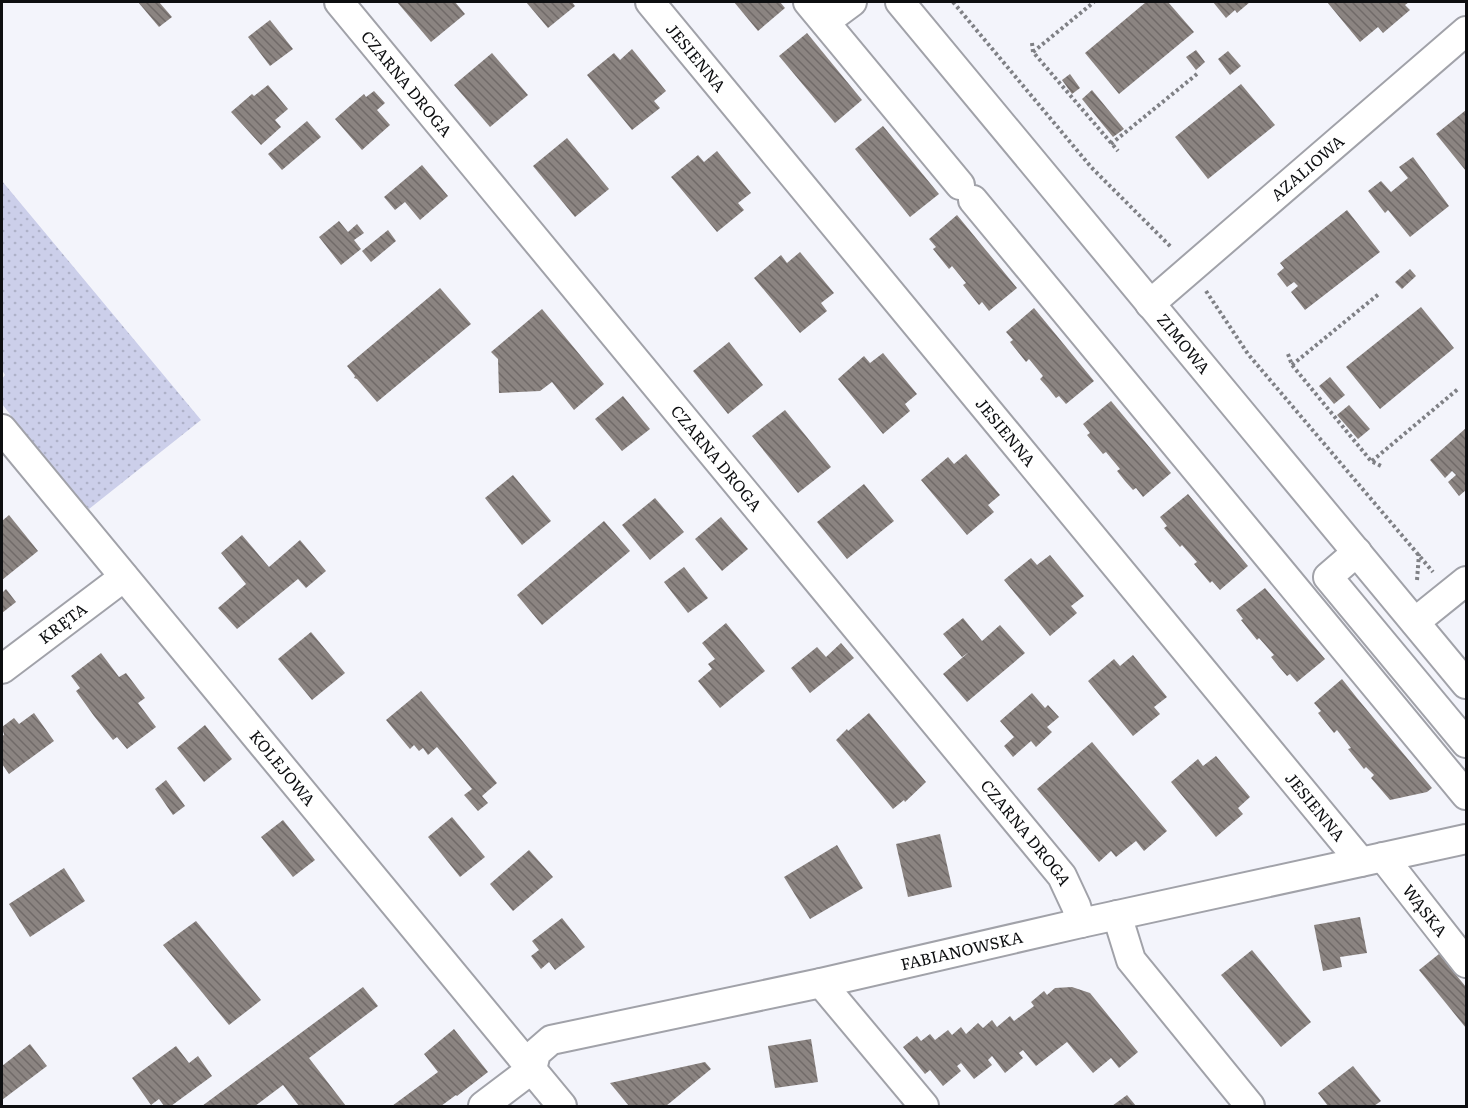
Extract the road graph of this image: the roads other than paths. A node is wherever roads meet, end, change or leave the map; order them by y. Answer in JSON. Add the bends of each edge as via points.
{"nodes":[{"id":1,"x":339,"y":2,"type":"edge"},
{"id":2,"x":650,"y":2,"type":"edge"},
{"id":3,"x":852,"y":2,"type":"edge"},
{"id":4,"x":900,"y":2,"type":"edge"},
{"id":5,"x":817,"y":12,"type":"edge"},
{"id":6,"x":1467,"y":32,"type":"edge"},
{"id":7,"x":1150,"y":304,"type":"junction"},
{"id":8,"x":2,"y":429,"type":"edge"},
{"id":9,"x":1357,"y":552,"type":"junction"},
{"id":10,"x":124,"y":577,"type":"junction"},
{"id":11,"x":1328,"y":577,"type":"junction"},
{"id":12,"x":1467,"y":581,"type":"edge"},
{"id":13,"x":1302,"y":598,"type":"junction"},
{"id":14,"x":1415,"y":622,"type":"junction"},
{"id":15,"x":2,"y":669,"type":"edge"},
{"id":16,"x":1467,"y":684,"type":"edge"},
{"id":17,"x":1467,"y":743,"type":"edge"},
{"id":18,"x":1467,"y":795,"type":"edge"},
{"id":19,"x":1467,"y":839,"type":"edge"},
{"id":20,"x":1372,"y":860,"type":"junction"},
{"id":21,"x":1117,"y":915,"type":"junction"},
{"id":22,"x":1081,"y":923,"type":"junction"},
{"id":23,"x":1467,"y":963,"type":"edge"},
{"id":24,"x":821,"y":983,"type":"junction"},
{"id":25,"x":531,"y":1069,"type":"junction"},
{"id":26,"x":483,"y":1107,"type":"edge"},
{"id":27,"x":562,"y":1107,"type":"edge"},
{"id":28,"x":924,"y":1107,"type":"edge"},
{"id":29,"x":1250,"y":1107,"type":"edge"}],
"edges":[{"from":1,"to":22,"type":"street","name":"CZARNA DROGA","via":[[1062,876]]},
{"from":2,"to":20,"type":"street","name":"JESIENNA"},
{"from":3,"to":5,"type":"street"},
{"from":4,"to":7,"type":"street","name":"ZIMOWA"},
{"from":5,"to":13,"type":"street"},
{"from":6,"to":7,"type":"street","name":"AZALIOWA"},
{"from":7,"to":9,"type":"street","name":"ZIMOWA"},
{"from":8,"to":10,"type":"street","name":"KOLEJOWA"},
{"from":9,"to":11,"type":"street"},
{"from":9,"to":14,"type":"street","name":"ZIMOWA"},
{"from":10,"to":15,"type":"street","name":"KRĘTA"},
{"from":10,"to":25,"type":"street","name":"KOLEJOWA"},
{"from":11,"to":13,"type":"street"},
{"from":11,"to":17,"type":"street"},
{"from":12,"to":14,"type":"street"},
{"from":13,"to":18,"type":"street"},
{"from":14,"to":16,"type":"street","name":"ZIMOWA"},
{"from":19,"to":20,"type":"street","name":"FABIANOWSKA"},
{"from":20,"to":21,"type":"street","name":"FABIANOWSKA"},
{"from":20,"to":23,"type":"street","name":"WĄSKA"},
{"from":21,"to":22,"type":"street","name":"FABIANOWSKA"},
{"from":21,"to":29,"type":"street","via":[[1131,960]]},
{"from":22,"to":24,"type":"street","name":"FABIANOWSKA"},
{"from":24,"to":25,"type":"street","name":"FABIANOWSKA","via":[[551,1040],[536,1053]]},
{"from":24,"to":28,"type":"street"},
{"from":25,"to":26,"type":"street","name":"FABIANOWSKA"},
{"from":25,"to":27,"type":"street","name":"KOLEJOWA"}]}
